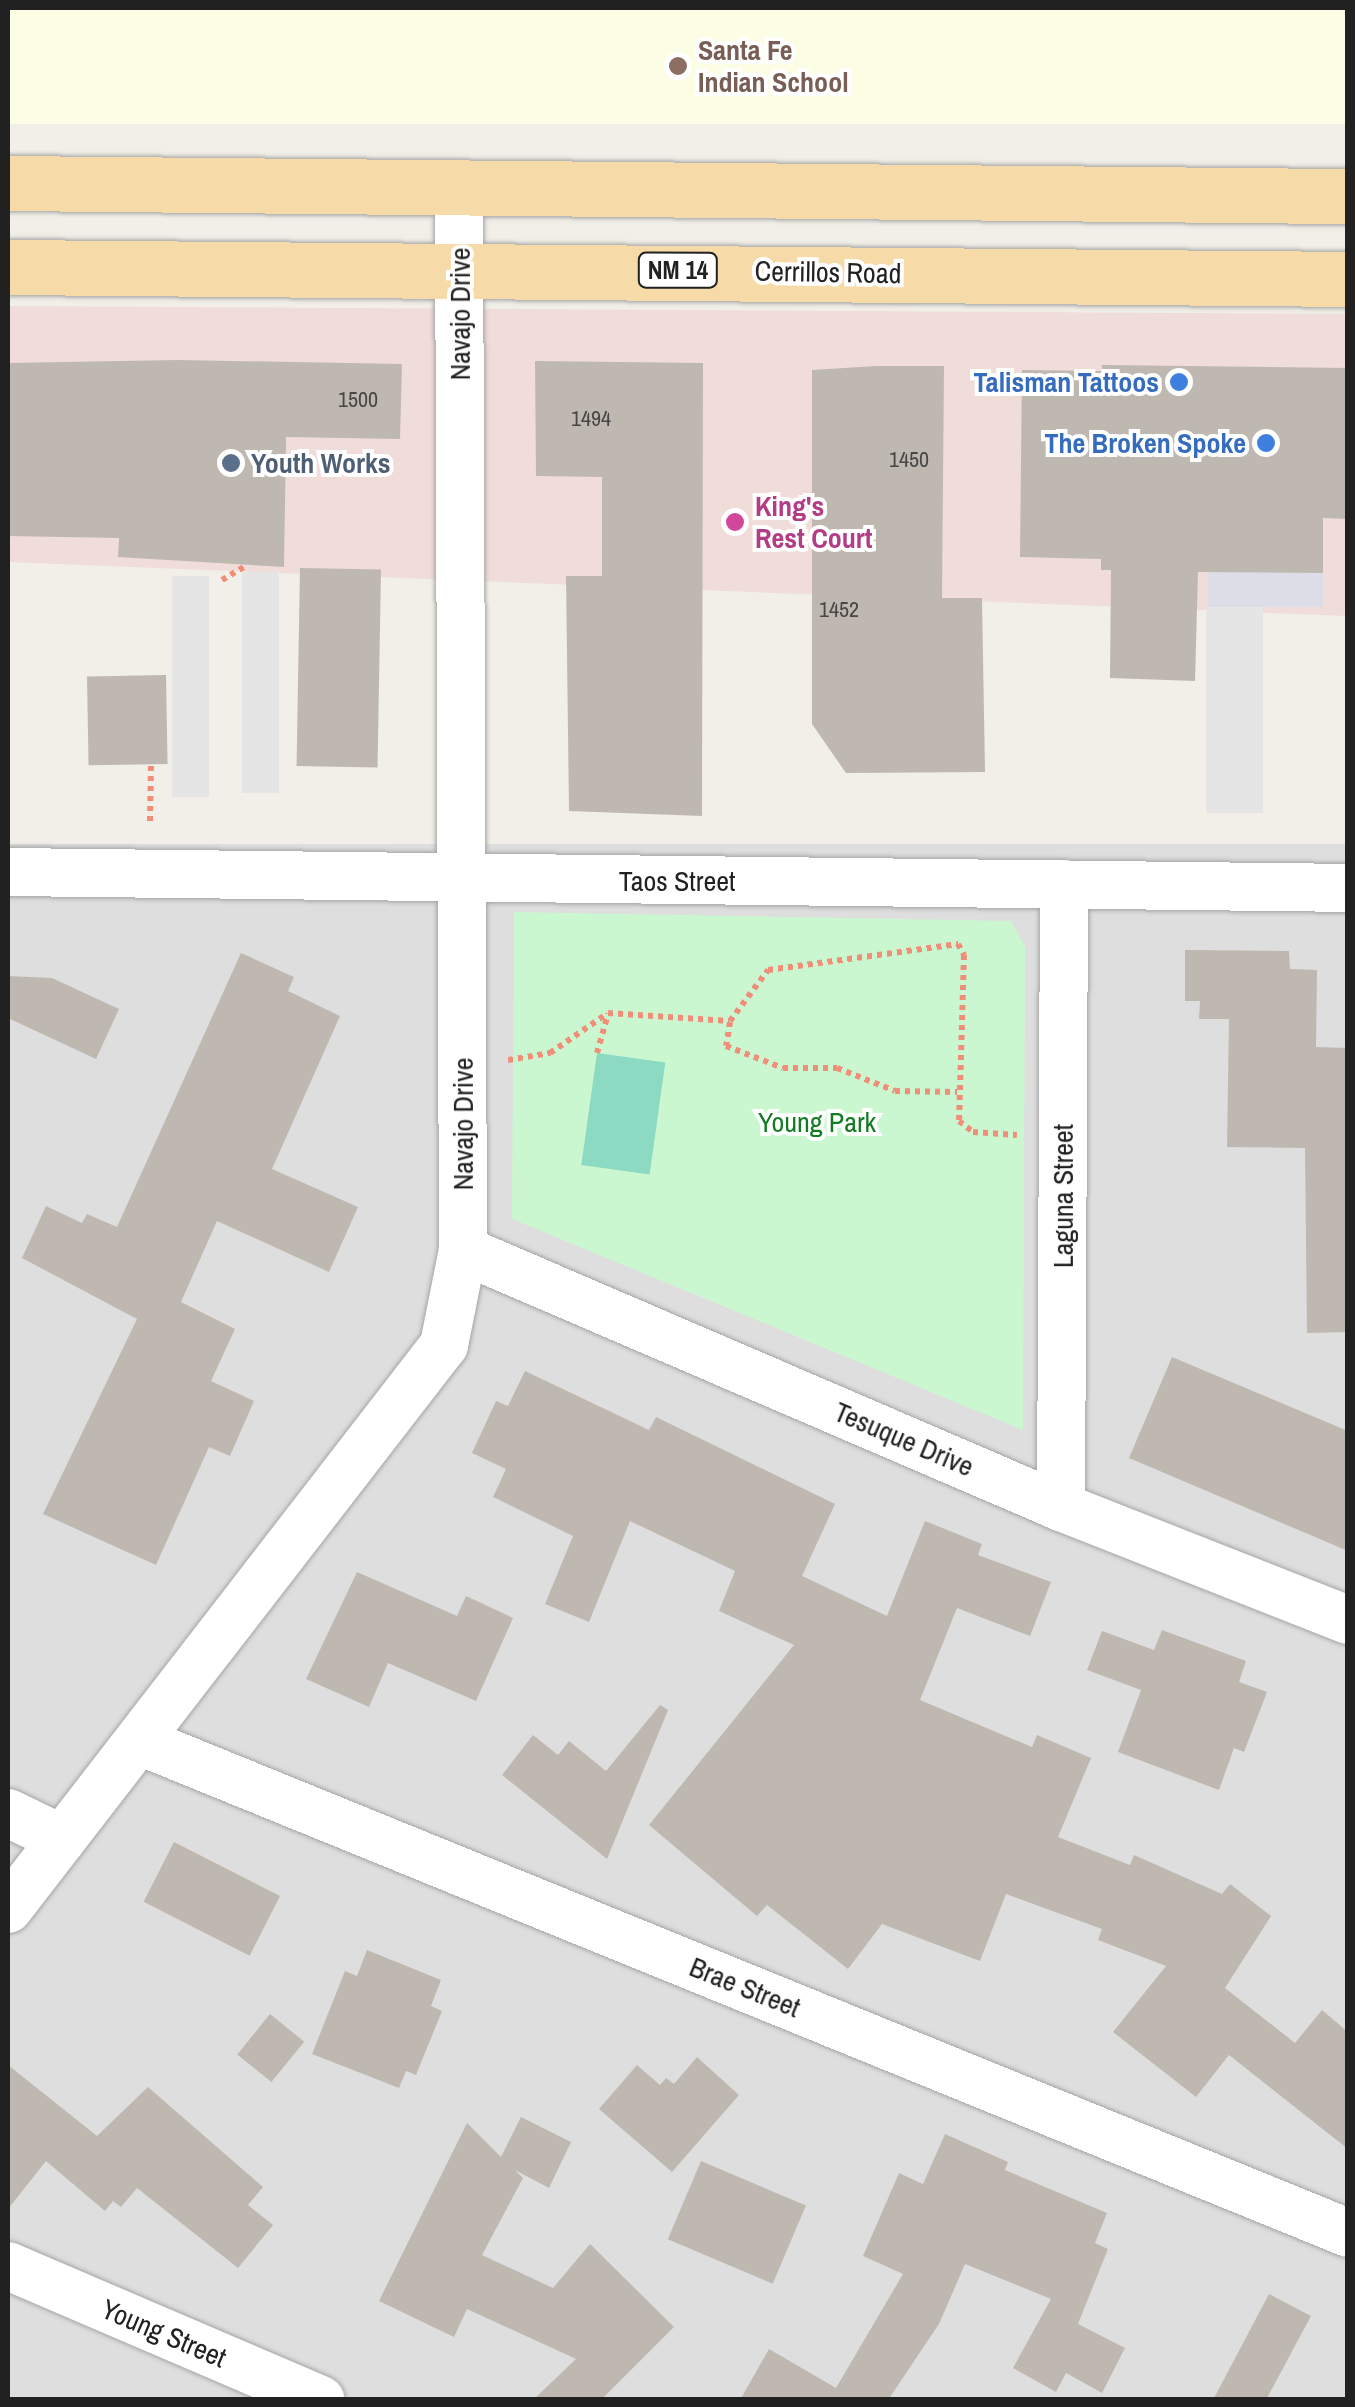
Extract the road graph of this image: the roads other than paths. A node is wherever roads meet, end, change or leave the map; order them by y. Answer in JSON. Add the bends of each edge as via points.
{"nodes":[{"id":1,"x":8,"y":183,"type":"edge"},
{"id":2,"x":459,"y":187,"type":"junction"},
{"id":3,"x":1348,"y":196,"type":"edge"},
{"id":4,"x":8,"y":267,"type":"edge"},
{"id":5,"x":461,"y":270,"type":"junction"},
{"id":6,"x":1348,"y":279,"type":"edge"},
{"id":7,"x":8,"y":872,"type":"edge"},
{"id":8,"x":459,"y":879,"type":"junction"},
{"id":9,"x":1064,"y":884,"type":"junction"},
{"id":10,"x":1348,"y":888,"type":"edge"},
{"id":11,"x":464,"y":1250,"type":"junction"},
{"id":12,"x":1061,"y":1507,"type":"junction"},
{"id":13,"x":1348,"y":1620,"type":"edge"},
{"id":14,"x":142,"y":1742,"type":"junction"},
{"id":15,"x":8,"y":1813,"type":"edge"},
{"id":16,"x":62,"y":1839,"type":"junction"},
{"id":17,"x":8,"y":1909,"type":"edge"},
{"id":18,"x":1348,"y":2233,"type":"edge"},
{"id":19,"x":8,"y":2266,"type":"edge"},
{"id":20,"x":321,"y":2400,"type":"edge"}],
"edges":[{"from":1,"to":2,"type":"main road"},
{"from":2,"to":3,"type":"main road"},
{"from":2,"to":5,"type":"street","name":"Navajo Drive"},
{"from":4,"to":5,"type":"main road","name":"Cerrillos Road","number":"NM 14"},
{"from":5,"to":6,"type":"main road","name":"Cerrillos Road","number":"NM 14"},
{"from":5,"to":8,"type":"street","name":"Navajo Drive"},
{"from":7,"to":8,"type":"street","name":"Taos Street"},
{"from":8,"to":9,"type":"street","name":"Taos Street"},
{"from":8,"to":11,"type":"street","name":"Navajo Drive"},
{"from":9,"to":10,"type":"street","name":"Taos Street"},
{"from":9,"to":12,"type":"street","name":"Laguna Street"},
{"from":11,"to":12,"type":"street","name":"Tesuque Drive"},
{"from":11,"to":14,"type":"street","name":"Navajo Drive","via":[[444,1345]]},
{"from":12,"to":13,"type":"street","name":"Tesuque Drive"},
{"from":14,"to":16,"type":"street","name":"Navajo Drive"},
{"from":14,"to":18,"type":"street","name":"Brae Street"},
{"from":15,"to":16,"type":"street"},
{"from":16,"to":17,"type":"street","name":"Navajo Drive"},
{"from":19,"to":20,"type":"street","name":"Young Street"}]}
